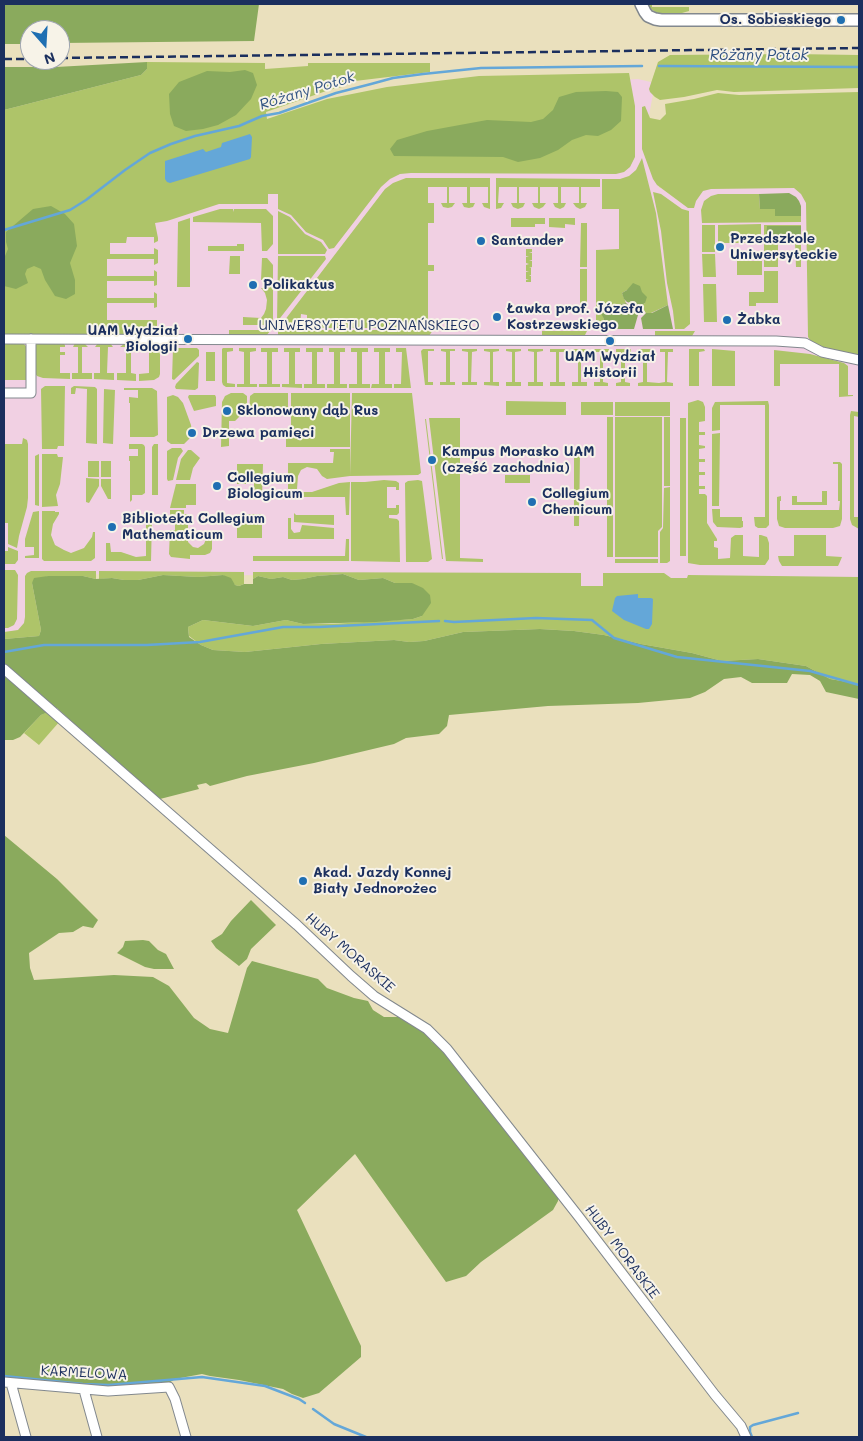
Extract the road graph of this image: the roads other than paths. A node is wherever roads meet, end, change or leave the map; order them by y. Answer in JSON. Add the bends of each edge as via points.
{"nodes":[{"id":1,"x":641,"y":4,"type":"edge"},
{"id":2,"x":859,"y":20,"type":"edge"},
{"id":3,"x":31,"y":338,"type":"junction"},
{"id":4,"x":4,"y":339,"type":"edge"},
{"id":5,"x":859,"y":360,"type":"edge"},
{"id":6,"x":4,"y":393,"type":"edge"},
{"id":7,"x":4,"y":669,"type":"edge"},
{"id":8,"x":7,"y":1382,"type":"edge"},
{"id":9,"x":84,"y":1390,"type":"junction"},
{"id":10,"x":26,"y":1437,"type":"edge"},
{"id":11,"x":97,"y":1437,"type":"edge"},
{"id":12,"x":186,"y":1437,"type":"edge"},
{"id":13,"x":746,"y":1437,"type":"edge"}],
"edges":[{"from":1,"to":2,"type":"street","via":[[645,12],[655,19],[667,20]]},
{"from":3,"to":4,"type":"street","name":"UNIWERSYTETU POZNAŃSKIEGO"},
{"from":3,"to":5,"type":"street","name":"UNIWERSYTETU POZNAŃSKIEGO","via":[[770,341],[805,343],[822,352]]},
{"from":3,"to":6,"type":"street","via":[[31,393]]},
{"from":7,"to":13,"type":"street","name":"HUBY MORASKIE","via":[[297,924],[366,989],[427,1029],[447,1049],[737,1421]]},
{"from":8,"to":9,"type":"street","name":"KARMELOWA"},
{"from":8,"to":10,"type":"street"},
{"from":9,"to":11,"type":"street"},
{"from":9,"to":12,"type":"street","name":"KARMELOWA","via":[[169,1387]]}]}
